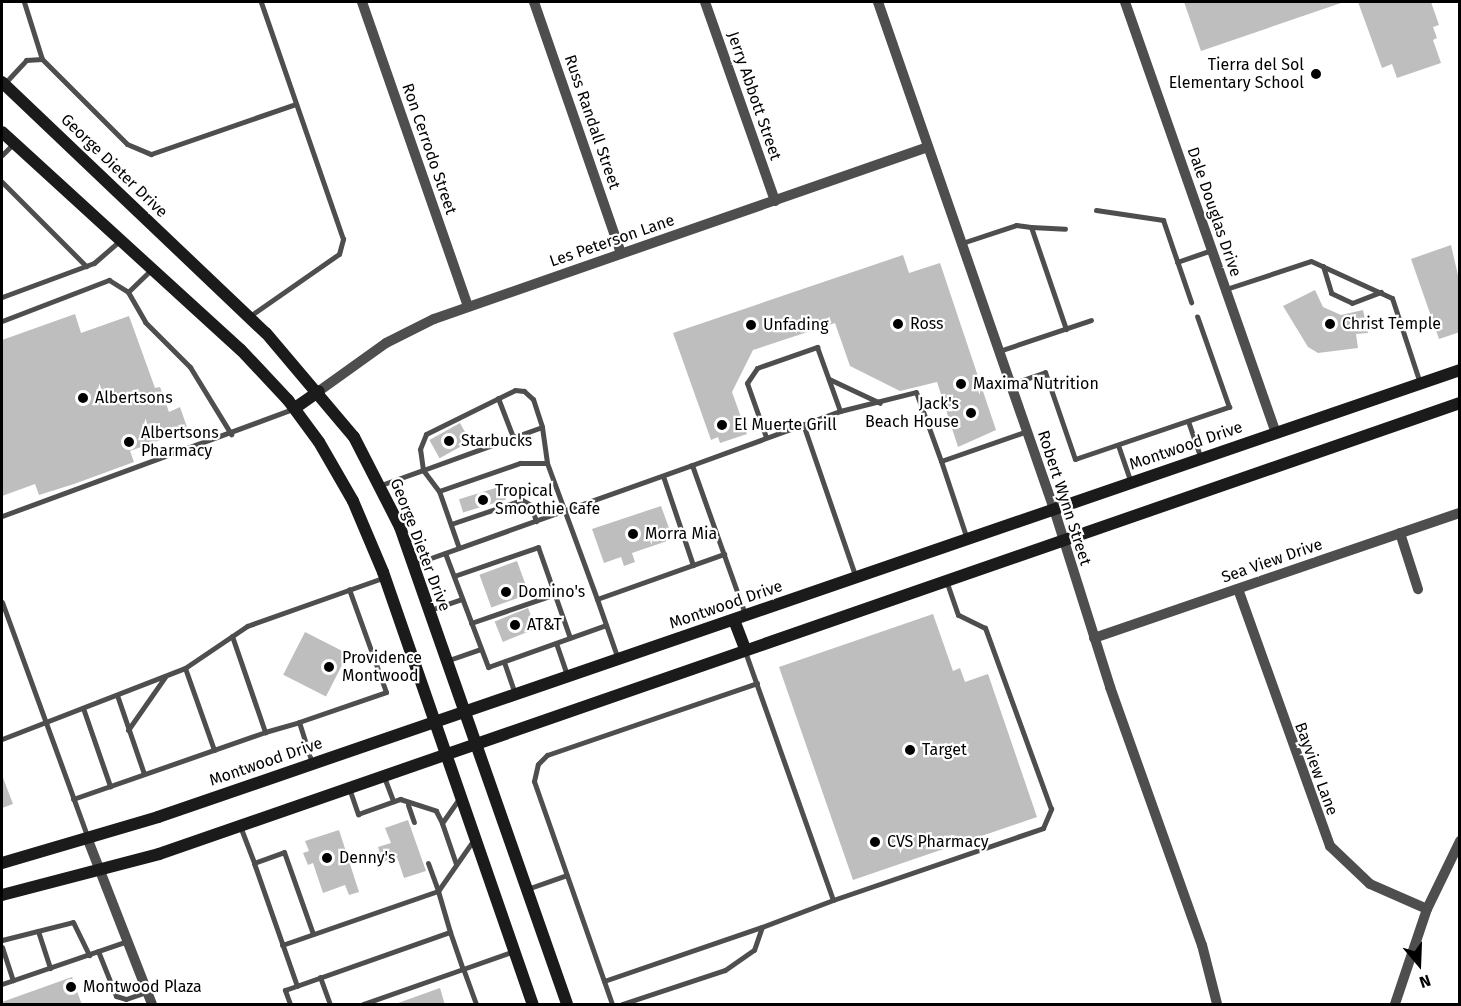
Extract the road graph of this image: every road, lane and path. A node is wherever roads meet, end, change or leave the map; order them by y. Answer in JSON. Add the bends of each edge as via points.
{"nodes":[{"id":1,"x":24,"y":2,"type":"edge"},
{"id":2,"x":261,"y":2,"type":"edge"},
{"id":3,"x":362,"y":2,"type":"edge"},
{"id":4,"x":534,"y":2,"type":"edge"},
{"id":5,"x":705,"y":2,"type":"edge"},
{"id":6,"x":878,"y":2,"type":"edge"},
{"id":7,"x":1125,"y":2,"type":"edge"},
{"id":8,"x":42,"y":59,"type":"junction"},
{"id":9,"x":2,"y":84,"type":"edge"},
{"id":10,"x":295,"y":104,"type":"junction"},
{"id":11,"x":2,"y":132,"type":"edge"},
{"id":12,"x":13,"y":144,"type":"junction"},
{"id":13,"x":928,"y":147,"type":"junction"},
{"id":14,"x":2,"y":155,"type":"edge"},
{"id":15,"x":2,"y":182,"type":"edge"},
{"id":16,"x":775,"y":201,"type":"junction"},
{"id":17,"x":1096,"y":210,"type":"dead end"},
{"id":18,"x":1031,"y":227,"type":"junction"},
{"id":19,"x":1065,"y":230,"type":"dead end"},
{"id":20,"x":120,"y":239,"type":"junction"},
{"id":21,"x":962,"y":243,"type":"junction"},
{"id":22,"x":1212,"y":250,"type":"junction"},
{"id":23,"x":621,"y":253,"type":"junction"},
{"id":24,"x":1177,"y":262,"type":"junction"},
{"id":25,"x":86,"y":266,"type":"junction"},
{"id":26,"x":1323,"y":266,"type":"junction"},
{"id":27,"x":152,"y":269,"type":"junction"},
{"id":28,"x":1226,"y":290,"type":"junction"},
{"id":29,"x":128,"y":292,"type":"junction"},
{"id":30,"x":1381,"y":292,"type":"junction"},
{"id":31,"x":2,"y":297,"type":"edge"},
{"id":32,"x":1191,"y":303,"type":"dead end"},
{"id":33,"x":468,"y":306,"type":"junction"},
{"id":34,"x":1197,"y":316,"type":"dead end"},
{"id":35,"x":249,"y":317,"type":"junction"},
{"id":36,"x":1091,"y":320,"type":"dead end"},
{"id":37,"x":2,"y":321,"type":"edge"},
{"id":38,"x":1066,"y":329,"type":"junction"},
{"id":39,"x":999,"y":351,"type":"junction"},
{"id":40,"x":1460,"y":370,"type":"edge"},
{"id":41,"x":828,"y":379,"type":"junction"},
{"id":42,"x":1420,"y":383,"type":"junction"},
{"id":43,"x":1010,"y":384,"type":"junction"},
{"id":44,"x":319,"y":391,"type":"junction"},
{"id":45,"x":498,"y":398,"type":"junction"},
{"id":46,"x":1460,"y":403,"type":"edge"},
{"id":47,"x":882,"y":404,"type":"junction"},
{"id":48,"x":295,"y":408,"type":"junction"},
{"id":49,"x":840,"y":411,"type":"junction"},
{"id":50,"x":1188,"y":421,"type":"junction"},
{"id":51,"x":803,"y":424,"type":"junction"},
{"id":52,"x":542,"y":427,"type":"junction"},
{"id":53,"x":1027,"y":432,"type":"junction"},
{"id":54,"x":1276,"y":432,"type":"junction"},
{"id":55,"x":231,"y":434,"type":"junction"},
{"id":56,"x":513,"y":437,"type":"junction"},
{"id":57,"x":766,"y":437,"type":"junction"},
{"id":58,"x":1118,"y":445,"type":"junction"},
{"id":59,"x":1201,"y":458,"type":"junction"},
{"id":60,"x":941,"y":462,"type":"junction"},
{"id":61,"x":547,"y":463,"type":"junction"},
{"id":62,"x":692,"y":465,"type":"junction"},
{"id":63,"x":423,"y":470,"type":"junction"},
{"id":64,"x":663,"y":476,"type":"junction"},
{"id":65,"x":1131,"y":482,"type":"junction"},
{"id":66,"x":381,"y":485,"type":"junction"},
{"id":67,"x":439,"y":491,"type":"junction"},
{"id":68,"x":1054,"y":509,"type":"junction"},
{"id":69,"x":566,"y":510,"type":"junction"},
{"id":70,"x":1460,"y":513,"type":"edge"},
{"id":71,"x":2,"y":516,"type":"edge"},
{"id":72,"x":536,"y":520,"type":"junction"},
{"id":73,"x":451,"y":525,"type":"junction"},
{"id":74,"x":1400,"y":533,"type":"junction"},
{"id":75,"x":967,"y":539,"type":"junction"},
{"id":76,"x":1062,"y":541,"type":"junction"},
{"id":77,"x":459,"y":548,"type":"junction"},
{"id":78,"x":445,"y":553,"type":"junction"},
{"id":79,"x":724,"y":554,"type":"junction"},
{"id":80,"x":413,"y":564,"type":"junction"},
{"id":81,"x":693,"y":565,"type":"junction"},
{"id":82,"x":454,"y":576,"type":"junction"},
{"id":83,"x":385,"y":577,"type":"junction"},
{"id":84,"x":856,"y":578,"type":"junction"},
{"id":85,"x":946,"y":580,"type":"junction"},
{"id":86,"x":349,"y":589,"type":"junction"},
{"id":87,"x":1238,"y":589,"type":"junction"},
{"id":88,"x":1418,"y":589,"type":"dead end"},
{"id":89,"x":555,"y":594,"type":"junction"},
{"id":90,"x":462,"y":599,"type":"junction"},
{"id":91,"x":597,"y":599,"type":"junction"},
{"id":92,"x":2,"y":602,"type":"edge"},
{"id":93,"x":428,"y":611,"type":"junction"},
{"id":94,"x":740,"y":618,"type":"junction"},
{"id":95,"x":471,"y":623,"type":"junction"},
{"id":96,"x":606,"y":626,"type":"junction"},
{"id":97,"x":232,"y":636,"type":"junction"},
{"id":98,"x":570,"y":638,"type":"junction"},
{"id":99,"x":1094,"y":638,"type":"junction"},
{"id":100,"x":556,"y":643,"type":"junction"},
{"id":101,"x":481,"y":649,"type":"junction"},
{"id":102,"x":745,"y":649,"type":"junction"},
{"id":103,"x":618,"y":659,"type":"junction"},
{"id":104,"x":446,"y":661,"type":"junction"},
{"id":105,"x":504,"y":662,"type":"junction"},
{"id":106,"x":185,"y":668,"type":"junction"},
{"id":107,"x":166,"y":675,"type":"junction"},
{"id":108,"x":568,"y":676,"type":"junction"},
{"id":109,"x":757,"y":683,"type":"junction"},
{"id":110,"x":515,"y":694,"type":"junction"},
{"id":111,"x":117,"y":695,"type":"junction"},
{"id":112,"x":83,"y":708,"type":"junction"},
{"id":113,"x":463,"y":712,"type":"junction"},
{"id":114,"x":435,"y":721,"type":"junction"},
{"id":115,"x":299,"y":722,"type":"junction"},
{"id":116,"x":46,"y":723,"type":"junction"},
{"id":117,"x":129,"y":730,"type":"junction"},
{"id":118,"x":265,"y":732,"type":"junction"},
{"id":119,"x":2,"y":739,"type":"edge"},
{"id":120,"x":474,"y":744,"type":"junction"},
{"id":121,"x":214,"y":750,"type":"junction"},
{"id":122,"x":446,"y":754,"type":"junction"},
{"id":123,"x":312,"y":763,"type":"junction"},
{"id":124,"x":144,"y":774,"type":"junction"},
{"id":125,"x":384,"y":776,"type":"junction"},
{"id":126,"x":110,"y":786,"type":"junction"},
{"id":127,"x":349,"y":788,"type":"junction"},
{"id":128,"x":461,"y":797,"type":"junction"},
{"id":129,"x":73,"y":799,"type":"junction"},
{"id":130,"x":393,"y":801,"type":"junction"},
{"id":131,"x":408,"y":806,"type":"junction"},
{"id":132,"x":414,"y":822,"type":"dead end"},
{"id":133,"x":442,"y":823,"type":"junction"},
{"id":134,"x":240,"y":826,"type":"junction"},
{"id":135,"x":475,"y":838,"type":"junction"},
{"id":136,"x":88,"y":840,"type":"junction"},
{"id":137,"x":1460,"y":841,"type":"edge"},
{"id":138,"x":2,"y":863,"type":"edge"},
{"id":139,"x":254,"y":863,"type":"junction"},
{"id":140,"x":428,"y":863,"type":"dead end"},
{"id":141,"x":456,"y":864,"type":"junction"},
{"id":142,"x":100,"y":870,"type":"junction"},
{"id":143,"x":567,"y":875,"type":"junction"},
{"id":144,"x":526,"y":890,"type":"junction"},
{"id":145,"x":438,"y":891,"type":"junction"},
{"id":146,"x":2,"y":895,"type":"edge"},
{"id":147,"x":833,"y":900,"type":"junction"},
{"id":148,"x":1427,"y":909,"type":"junction"},
{"id":149,"x":762,"y":927,"type":"junction"},
{"id":150,"x":38,"y":931,"type":"junction"},
{"id":151,"x":450,"y":932,"type":"junction"},
{"id":152,"x":313,"y":934,"type":"junction"},
{"id":153,"x":2,"y":940,"type":"edge"},
{"id":154,"x":125,"y":942,"type":"junction"},
{"id":155,"x":282,"y":945,"type":"junction"},
{"id":156,"x":2,"y":947,"type":"edge"},
{"id":157,"x":98,"y":951,"type":"junction"},
{"id":158,"x":514,"y":951,"type":"junction"},
{"id":159,"x":89,"y":955,"type":"junction"},
{"id":160,"x":50,"y":968,"type":"junction"},
{"id":161,"x":463,"y":969,"type":"junction"},
{"id":162,"x":320,"y":977,"type":"junction"},
{"id":163,"x":13,"y":980,"type":"junction"},
{"id":164,"x":604,"y":981,"type":"junction"},
{"id":165,"x":2,"y":984,"type":"edge"},
{"id":166,"x":297,"y":986,"type":"junction"},
{"id":167,"x":146,"y":992,"type":"junction"},
{"id":168,"x":152,"y":1005,"type":"edge"},
{"id":169,"x":290,"y":1005,"type":"edge"},
{"id":170,"x":330,"y":1005,"type":"edge"},
{"id":171,"x":363,"y":1005,"type":"edge"},
{"id":172,"x":476,"y":1005,"type":"edge"},
{"id":173,"x":533,"y":1005,"type":"edge"},
{"id":174,"x":567,"y":1005,"type":"edge"},
{"id":175,"x":612,"y":1005,"type":"edge"},
{"id":176,"x":622,"y":1005,"type":"edge"},
{"id":177,"x":1217,"y":1005,"type":"edge"},
{"id":178,"x":1395,"y":1005,"type":"edge"}],
"edges":[{"from":1,"to":8,"type":"lane"},
{"from":2,"to":10,"type":"lane"},
{"from":3,"to":33,"type":"street","name":"Ron Cerrodo Street"},
{"from":4,"to":23,"type":"street","name":"Russ Randall Street"},
{"from":5,"to":16,"type":"street","name":"Jerry Abbott Street"},
{"from":6,"to":13,"type":"street","name":"Robert Wynn Street"},
{"from":7,"to":22,"type":"street","name":"Dale Douglas Drive"},
{"from":8,"to":9,"type":"lane","via":[[26,60]]},
{"from":8,"to":10,"type":"lane","via":[[127,144],[152,154]]},
{"from":9,"to":35,"type":"main road","name":"George Dieter Drive"},
{"from":10,"to":35,"type":"lane","via":[[343,239],[339,254]]},
{"from":11,"to":12,"type":"main road"},
{"from":12,"to":14,"type":"lane"},
{"from":12,"to":20,"type":"main road"},
{"from":13,"to":16,"type":"street","name":"Les Peterson Lane"},
{"from":13,"to":21,"type":"street","name":"Robert Wynn Street"},
{"from":15,"to":25,"type":"lane"},
{"from":16,"to":23,"type":"street","name":"Les Peterson Lane"},
{"from":17,"to":24,"type":"lane","via":[[1163,220]]},
{"from":18,"to":19,"type":"lane"},
{"from":18,"to":21,"type":"lane","via":[[1016,225]]},
{"from":18,"to":38,"type":"lane"},
{"from":20,"to":25,"type":"lane"},
{"from":20,"to":27,"type":"main road"},
{"from":21,"to":39,"type":"street","name":"Robert Wynn Street"},
{"from":22,"to":24,"type":"lane"},
{"from":22,"to":28,"type":"street","name":"Dale Douglas Drive"},
{"from":23,"to":33,"type":"street","name":"Les Peterson Lane"},
{"from":24,"to":32,"type":"lane"},
{"from":25,"to":31,"type":"lane"},
{"from":26,"to":28,"type":"lane","via":[[1311,261]]},
{"from":26,"to":30,"type":"lane"},
{"from":26,"to":30,"type":"lane","via":[[1331,293],[1352,303]]},
{"from":27,"to":29,"type":"lane"},
{"from":27,"to":48,"type":"main road","via":[[241,350]]},
{"from":28,"to":54,"type":"street","name":"Dale Douglas Drive"},
{"from":29,"to":37,"type":"lane","via":[[109,280]]},
{"from":29,"to":55,"type":"lane","via":[[145,322],[190,367]]},
{"from":30,"to":42,"type":"lane","via":[[1392,298]]},
{"from":33,"to":44,"type":"street","name":"Les Peterson Lane","via":[[386,343]]},
{"from":34,"to":50,"type":"lane","via":[[1229,407]]},
{"from":35,"to":44,"type":"main road","name":"George Dieter Drive"},
{"from":36,"to":38,"type":"lane"},
{"from":38,"to":39,"type":"lane"},
{"from":39,"to":43,"type":"street","name":"Robert Wynn Street"},
{"from":40,"to":42,"type":"main road","name":"Montwood Drive"},
{"from":41,"to":47,"type":"lane"},
{"from":41,"to":49,"type":"lane"},
{"from":41,"to":57,"type":"lane","via":[[817,347],[757,368],[747,383]]},
{"from":42,"to":54,"type":"main road","name":"Montwood Drive"},
{"from":43,"to":53,"type":"street","name":"Robert Wynn Street"},
{"from":43,"to":58,"type":"lane","via":[[1045,372],[1075,459]]},
{"from":44,"to":48,"type":"main road"},
{"from":44,"to":66,"type":"main road","name":"George Dieter Drive"},
{"from":45,"to":52,"type":"lane","via":[[524,391],[533,399]]},
{"from":45,"to":56,"type":"lane"},
{"from":45,"to":63,"type":"lane","via":[[426,434],[420,449]]},
{"from":46,"to":76,"type":"main road"},
{"from":47,"to":49,"type":"lane"},
{"from":47,"to":60,"type":"lane","via":[[916,392]]},
{"from":48,"to":55,"type":"lane"},
{"from":48,"to":83,"type":"main road","via":[[346,488]]},
{"from":49,"to":51,"type":"lane"},
{"from":50,"to":58,"type":"lane"},
{"from":50,"to":59,"type":"lane"},
{"from":51,"to":57,"type":"lane"},
{"from":51,"to":84,"type":"lane"},
{"from":52,"to":56,"type":"lane"},
{"from":52,"to":61,"type":"lane"},
{"from":53,"to":60,"type":"lane"},
{"from":53,"to":68,"type":"street","name":"Robert Wynn Street"},
{"from":54,"to":59,"type":"main road","name":"Montwood Drive"},
{"from":55,"to":71,"type":"lane"},
{"from":56,"to":63,"type":"lane"},
{"from":57,"to":62,"type":"lane"},
{"from":58,"to":65,"type":"lane"},
{"from":59,"to":65,"type":"main road","name":"Montwood Drive"},
{"from":60,"to":75,"type":"lane"},
{"from":61,"to":67,"type":"lane","via":[[520,463]]},
{"from":61,"to":69,"type":"lane"},
{"from":62,"to":64,"type":"lane"},
{"from":62,"to":79,"type":"lane"},
{"from":63,"to":66,"type":"lane"},
{"from":63,"to":67,"type":"lane"},
{"from":64,"to":69,"type":"lane"},
{"from":64,"to":81,"type":"lane"},
{"from":65,"to":68,"type":"main road","name":"Montwood Drive"},
{"from":66,"to":80,"type":"main road","name":"George Dieter Drive"},
{"from":67,"to":73,"type":"lane"},
{"from":68,"to":75,"type":"main road","name":"Montwood Drive"},
{"from":68,"to":76,"type":"street","name":"Robert Wynn Street"},
{"from":69,"to":72,"type":"lane"},
{"from":69,"to":91,"type":"lane"},
{"from":70,"to":74,"type":"street","name":"Sea View Drive"},
{"from":72,"to":73,"type":"lane","via":[[531,505],[522,500]]},
{"from":72,"to":77,"type":"lane"},
{"from":73,"to":77,"type":"lane"},
{"from":74,"to":87,"type":"street","name":"Sea View Drive"},
{"from":74,"to":88,"type":"street"},
{"from":75,"to":84,"type":"main road","name":"Montwood Drive"},
{"from":76,"to":85,"type":"main road"},
{"from":76,"to":99,"type":"street","name":"Robert Wynn Street"},
{"from":77,"to":78,"type":"lane"},
{"from":78,"to":80,"type":"lane"},
{"from":78,"to":82,"type":"lane"},
{"from":79,"to":81,"type":"lane"},
{"from":79,"to":94,"type":"lane"},
{"from":80,"to":93,"type":"main road","name":"George Dieter Drive"},
{"from":81,"to":91,"type":"lane"},
{"from":82,"to":89,"type":"lane","via":[[538,547]]},
{"from":82,"to":90,"type":"lane"},
{"from":83,"to":86,"type":"lane"},
{"from":83,"to":114,"type":"main road"},
{"from":84,"to":94,"type":"main road","name":"Montwood Drive"},
{"from":85,"to":102,"type":"main road"},
{"from":85,"to":147,"type":"lane","via":[[958,615],[985,628],[1051,809],[1043,828]]},
{"from":86,"to":97,"type":"lane","via":[[247,626]]},
{"from":86,"to":115,"type":"lane","via":[[386,692]]},
{"from":87,"to":99,"type":"street","name":"Sea View Drive"},
{"from":87,"to":148,"type":"street","name":"Bayview Lane","via":[[1330,846],[1370,884]]},
{"from":89,"to":95,"type":"lane"},
{"from":89,"to":98,"type":"lane"},
{"from":90,"to":93,"type":"lane"},
{"from":90,"to":95,"type":"lane"},
{"from":91,"to":96,"type":"lane"},
{"from":92,"to":116,"type":"lane"},
{"from":93,"to":104,"type":"main road","name":"George Dieter Drive"},
{"from":94,"to":102,"type":"main road"},
{"from":94,"to":103,"type":"main road","name":"Montwood Drive"},
{"from":95,"to":101,"type":"lane"},
{"from":96,"to":98,"type":"lane"},
{"from":96,"to":103,"type":"lane"},
{"from":97,"to":106,"type":"lane"},
{"from":97,"to":118,"type":"lane"},
{"from":98,"to":100,"type":"lane"},
{"from":99,"to":177,"type":"street","name":"Robert Wynn Street","via":[[1202,945]]},
{"from":100,"to":105,"type":"lane"},
{"from":100,"to":108,"type":"lane"},
{"from":101,"to":104,"type":"lane"},
{"from":101,"to":105,"type":"lane","via":[[488,667]]},
{"from":102,"to":109,"type":"lane"},
{"from":102,"to":120,"type":"main road"},
{"from":103,"to":108,"type":"main road","name":"Montwood Drive"},
{"from":104,"to":113,"type":"main road","name":"George Dieter Drive"},
{"from":105,"to":110,"type":"lane"},
{"from":106,"to":107,"type":"lane"},
{"from":106,"to":121,"type":"lane"},
{"from":107,"to":111,"type":"lane"},
{"from":107,"to":117,"type":"lane"},
{"from":108,"to":110,"type":"main road","name":"Montwood Drive"},
{"from":109,"to":143,"type":"lane","via":[[547,755],[538,764],[534,781]]},
{"from":109,"to":147,"type":"lane"},
{"from":110,"to":113,"type":"main road","name":"Montwood Drive"},
{"from":111,"to":112,"type":"lane"},
{"from":111,"to":117,"type":"lane"},
{"from":112,"to":116,"type":"lane"},
{"from":112,"to":126,"type":"lane"},
{"from":113,"to":114,"type":"main road","name":"Montwood Drive"},
{"from":113,"to":120,"type":"main road","name":"George Dieter Drive"},
{"from":114,"to":122,"type":"main road"},
{"from":114,"to":123,"type":"main road","name":"Montwood Drive"},
{"from":115,"to":118,"type":"lane"},
{"from":115,"to":123,"type":"lane"},
{"from":116,"to":119,"type":"lane"},
{"from":116,"to":129,"type":"lane"},
{"from":117,"to":124,"type":"lane"},
{"from":118,"to":121,"type":"lane"},
{"from":120,"to":122,"type":"main road"},
{"from":120,"to":144,"type":"main road","name":"George Dieter Drive"},
{"from":121,"to":124,"type":"lane"},
{"from":122,"to":125,"type":"main road"},
{"from":122,"to":128,"type":"main road"},
{"from":123,"to":136,"type":"main road","name":"Montwood Drive"},
{"from":124,"to":126,"type":"lane"},
{"from":125,"to":127,"type":"main road"},
{"from":125,"to":130,"type":"lane"},
{"from":126,"to":129,"type":"lane"},
{"from":127,"to":130,"type":"lane","via":[[358,813]]},
{"from":127,"to":134,"type":"main road"},
{"from":128,"to":133,"type":"lane"},
{"from":128,"to":135,"type":"main road"},
{"from":129,"to":136,"type":"lane"},
{"from":130,"to":131,"type":"lane","via":[[400,799]]},
{"from":131,"to":132,"type":"lane"},
{"from":131,"to":133,"type":"lane","via":[[436,811]]},
{"from":133,"to":141,"type":"lane"},
{"from":134,"to":139,"type":"lane"},
{"from":134,"to":142,"type":"main road"},
{"from":135,"to":141,"type":"lane"},
{"from":135,"to":158,"type":"main road"},
{"from":136,"to":138,"type":"main road","name":"Montwood Drive"},
{"from":136,"to":142,"type":"street"},
{"from":137,"to":148,"type":"street"},
{"from":139,"to":152,"type":"lane","via":[[284,852]]},
{"from":139,"to":155,"type":"lane"},
{"from":140,"to":145,"type":"lane"},
{"from":141,"to":145,"type":"lane"},
{"from":142,"to":146,"type":"main road"},
{"from":142,"to":154,"type":"street"},
{"from":143,"to":144,"type":"lane"},
{"from":143,"to":164,"type":"lane"},
{"from":144,"to":174,"type":"main road","name":"George Dieter Drive"},
{"from":145,"to":151,"type":"lane"},
{"from":145,"to":152,"type":"lane"},
{"from":147,"to":149,"type":"lane"},
{"from":148,"to":178,"type":"street"},
{"from":149,"to":164,"type":"lane"},
{"from":149,"to":176,"type":"lane","via":[[754,950],[725,970]]},
{"from":150,"to":153,"type":"lane"},
{"from":150,"to":159,"type":"lane","via":[[76,923]]},
{"from":150,"to":160,"type":"lane"},
{"from":151,"to":161,"type":"lane"},
{"from":151,"to":162,"type":"lane"},
{"from":152,"to":155,"type":"lane"},
{"from":154,"to":157,"type":"lane"},
{"from":154,"to":167,"type":"street"},
{"from":155,"to":166,"type":"lane"},
{"from":156,"to":163,"type":"lane"},
{"from":157,"to":159,"type":"lane"},
{"from":157,"to":167,"type":"lane","via":[[116,996],[126,999]]},
{"from":158,"to":161,"type":"lane"},
{"from":158,"to":173,"type":"main road"},
{"from":159,"to":160,"type":"lane"},
{"from":160,"to":163,"type":"lane"},
{"from":161,"to":171,"type":"lane"},
{"from":161,"to":172,"type":"lane"},
{"from":162,"to":166,"type":"lane"},
{"from":162,"to":170,"type":"lane"},
{"from":163,"to":165,"type":"lane"},
{"from":164,"to":175,"type":"lane"},
{"from":166,"to":169,"type":"lane","via":[[285,990]]},
{"from":167,"to":168,"type":"street"}]}
